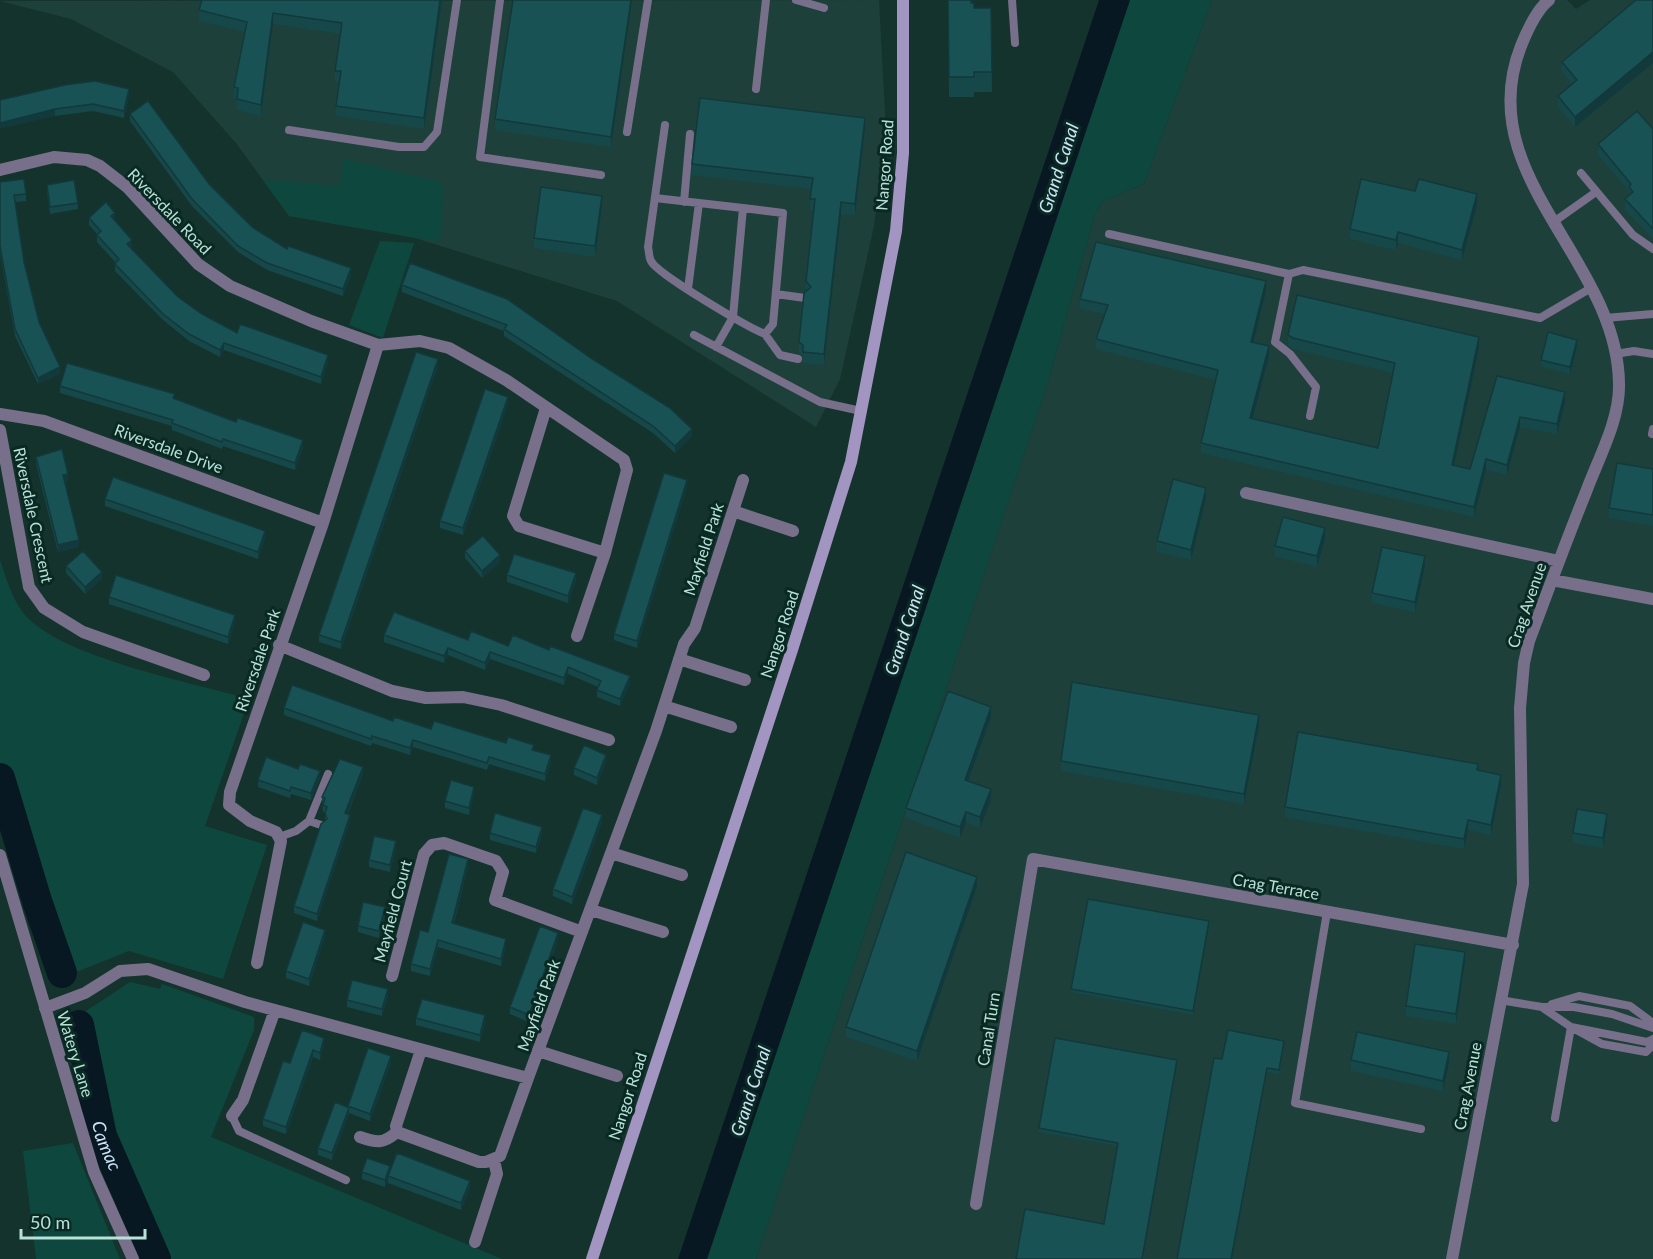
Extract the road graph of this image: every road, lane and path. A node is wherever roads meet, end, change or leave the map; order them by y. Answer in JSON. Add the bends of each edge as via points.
{"nodes":[{"id":1,"x":457,"y":0,"type":"edge"},
{"id":2,"x":500,"y":0,"type":"edge"},
{"id":3,"x":648,"y":0,"type":"edge"},
{"id":4,"x":766,"y":0,"type":"edge"},
{"id":5,"x":796,"y":0,"type":"edge"},
{"id":6,"x":903,"y":0,"type":"edge"},
{"id":7,"x":1012,"y":0,"type":"edge"},
{"id":8,"x":1549,"y":0,"type":"edge"},
{"id":9,"x":824,"y":8,"type":"dead end"},
{"id":10,"x":1015,"y":43,"type":"dead end"},
{"id":11,"x":756,"y":89,"type":"dead end"},
{"id":12,"x":665,"y":125,"type":"dead end"},
{"id":13,"x":289,"y":130,"type":"dead end"},
{"id":14,"x":627,"y":132,"type":"dead end"},
{"id":15,"x":690,"y":134,"type":"dead end"},
{"id":16,"x":0,"y":170,"type":"edge"},
{"id":17,"x":1581,"y":172,"type":"dead end"},
{"id":18,"x":601,"y":175,"type":"dead end"},
{"id":19,"x":1596,"y":192,"type":"junction"},
{"id":20,"x":655,"y":198,"type":"junction"},
{"id":21,"x":684,"y":202,"type":"junction"},
{"id":22,"x":699,"y":203,"type":"junction"},
{"id":23,"x":744,"y":208,"type":"junction"},
{"id":24,"x":1555,"y":221,"type":"junction"},
{"id":25,"x":1109,"y":234,"type":"dead end"},
{"id":26,"x":1653,"y":249,"type":"edge"},
{"id":27,"x":1289,"y":274,"type":"junction"},
{"id":28,"x":1591,"y":288,"type":"junction"},
{"id":29,"x":688,"y":289,"type":"junction"},
{"id":30,"x":776,"y":294,"type":"junction"},
{"id":31,"x":805,"y":298,"type":"edge"},
{"id":32,"x":1653,"y":314,"type":"edge"},
{"id":33,"x":733,"y":317,"type":"junction"},
{"id":34,"x":1605,"y":318,"type":"junction"},
{"id":35,"x":765,"y":334,"type":"junction"},
{"id":36,"x":694,"y":335,"type":"dead end"},
{"id":37,"x":378,"y":345,"type":"junction"},
{"id":38,"x":716,"y":347,"type":"junction"},
{"id":39,"x":1615,"y":354,"type":"junction"},
{"id":40,"x":1653,"y":354,"type":"edge"},
{"id":41,"x":798,"y":358,"type":"dead end"},
{"id":42,"x":546,"y":408,"type":"junction"},
{"id":43,"x":861,"y":411,"type":"junction"},
{"id":44,"x":0,"y":414,"type":"edge"},
{"id":45,"x":1310,"y":416,"type":"dead end"},
{"id":46,"x":0,"y":430,"type":"edge"},
{"id":47,"x":743,"y":480,"type":"dead end"},
{"id":48,"x":1246,"y":493,"type":"dead end"},
{"id":49,"x":733,"y":512,"type":"junction"},
{"id":50,"x":323,"y":522,"type":"junction"},
{"id":51,"x":793,"y":531,"type":"dead end"},
{"id":52,"x":605,"y":553,"type":"junction"},
{"id":53,"x":1559,"y":561,"type":"junction"},
{"id":54,"x":1552,"y":580,"type":"junction"},
{"id":55,"x":1653,"y":599,"type":"edge"},
{"id":56,"x":577,"y":636,"type":"dead end"},
{"id":57,"x":279,"y":645,"type":"junction"},
{"id":58,"x":679,"y":659,"type":"junction"},
{"id":59,"x":204,"y":675,"type":"dead end"},
{"id":60,"x":745,"y":680,"type":"dead end"},
{"id":61,"x":664,"y":706,"type":"junction"},
{"id":62,"x":730,"y":727,"type":"dead end"},
{"id":63,"x":609,"y":740,"type":"dead end"},
{"id":64,"x":328,"y":774,"type":"dead end"},
{"id":65,"x":309,"y":821,"type":"junction"},
{"id":66,"x":321,"y":825,"type":"edge"},
{"id":67,"x":279,"y":837,"type":"junction"},
{"id":68,"x":612,"y":853,"type":"junction"},
{"id":69,"x":0,"y":855,"type":"edge"},
{"id":70,"x":1033,"y":859,"type":"joint"},
{"id":71,"x":682,"y":875,"type":"dead end"},
{"id":72,"x":591,"y":910,"type":"junction"},
{"id":73,"x":1327,"y":912,"type":"junction"},
{"id":74,"x":582,"y":932,"type":"junction"},
{"id":75,"x":663,"y":932,"type":"dead end"},
{"id":76,"x":1513,"y":945,"type":"junction"},
{"id":77,"x":257,"y":963,"type":"dead end"},
{"id":78,"x":392,"y":976,"type":"dead end"},
{"id":79,"x":1500,"y":1000,"type":"junction"},
{"id":80,"x":1542,"y":1007,"type":"junction"},
{"id":81,"x":45,"y":1008,"type":"junction"},
{"id":82,"x":275,"y":1010,"type":"junction"},
{"id":83,"x":1653,"y":1023,"type":"edge"},
{"id":84,"x":1571,"y":1027,"type":"junction"},
{"id":85,"x":1653,"y":1028,"type":"edge"},
{"id":86,"x":1651,"y":1042,"type":"edge"},
{"id":87,"x":421,"y":1050,"type":"junction"},
{"id":88,"x":538,"y":1051,"type":"junction"},
{"id":89,"x":617,"y":1076,"type":"dead end"},
{"id":90,"x":528,"y":1078,"type":"junction"},
{"id":91,"x":232,"y":1116,"type":"joint"},
{"id":92,"x":1555,"y":1118,"type":"dead end"},
{"id":93,"x":1421,"y":1129,"type":"dead end"},
{"id":94,"x":397,"y":1132,"type":"junction"},
{"id":95,"x":360,"y":1137,"type":"dead end"},
{"id":96,"x":494,"y":1160,"type":"junction"},
{"id":97,"x":346,"y":1180,"type":"dead end"},
{"id":98,"x":976,"y":1204,"type":"dead end"},
{"id":99,"x":475,"y":1242,"type":"dead end"},
{"id":100,"x":133,"y":1259,"type":"edge"},
{"id":101,"x":592,"y":1259,"type":"edge"},
{"id":102,"x":1452,"y":1259,"type":"edge"}],
"edges":[{"from":1,"to":13,"type":"lane","via":[[437,132],[423,147],[399,147]]},
{"from":2,"to":18,"type":"lane","via":[[480,157]]},
{"from":3,"to":14,"type":"lane"},
{"from":4,"to":11,"type":"lane"},
{"from":5,"to":9,"type":"lane"},
{"from":6,"to":43,"type":"main road","name":"Nangor Road","via":[[903,153],[896,231]]},
{"from":7,"to":10,"type":"lane"},
{"from":8,"to":24,"type":"street","name":"Crag Avenue","via":[[1527,31],[1519,52],[1509,110],[1520,158]]},
{"from":12,"to":20,"type":"lane"},
{"from":15,"to":21,"type":"lane"},
{"from":16,"to":37,"type":"street","name":"Riversdale Road","via":[[54,157],[87,160],[100,166],[127,187],[198,264],[230,286]]},
{"from":17,"to":19,"type":"lane"},
{"from":19,"to":24,"type":"lane"},
{"from":19,"to":26,"type":"lane","via":[[1633,235]]},
{"from":20,"to":21,"type":"lane"},
{"from":20,"to":29,"type":"lane","via":[[648,248],[650,261]]},
{"from":21,"to":22,"type":"lane"},
{"from":22,"to":23,"type":"lane"},
{"from":22,"to":29,"type":"lane"},
{"from":23,"to":30,"type":"lane","via":[[783,213]]},
{"from":23,"to":33,"type":"lane"},
{"from":24,"to":28,"type":"street","name":"Crag Avenue"},
{"from":25,"to":27,"type":"lane"},
{"from":27,"to":28,"type":"lane","via":[[1303,270],[1540,318]]},
{"from":27,"to":45,"type":"lane","via":[[1275,342],[1290,354],[1316,387]]},
{"from":28,"to":34,"type":"street","name":"Crag Avenue"},
{"from":29,"to":33,"type":"lane"},
{"from":30,"to":31,"type":"lane"},
{"from":30,"to":35,"type":"lane","via":[[773,324]]},
{"from":32,"to":34,"type":"lane"},
{"from":33,"to":35,"type":"lane"},
{"from":33,"to":38,"type":"lane"},
{"from":34,"to":39,"type":"street","name":"Crag Avenue"},
{"from":35,"to":41,"type":"lane","via":[[780,355]]},
{"from":36,"to":38,"type":"lane"},
{"from":37,"to":42,"type":"street","via":[[420,342],[449,348]]},
{"from":37,"to":50,"type":"street","name":"Riversdale Park"},
{"from":38,"to":43,"type":"lane","via":[[820,402]]},
{"from":39,"to":40,"type":"lane"},
{"from":39,"to":53,"type":"street","name":"Crag Avenue","via":[[1619,385],[1611,426]]},
{"from":42,"to":52,"type":"street","via":[[624,460],[627,471]]},
{"from":42,"to":52,"type":"street","via":[[513,516],[519,526]]},
{"from":43,"to":101,"type":"main road","name":"Nangor Road","via":[[850,462],[792,650]]},
{"from":44,"to":50,"type":"street","name":"Riversdale Drive","via":[[44,421]]},
{"from":46,"to":59,"type":"street","name":"Riversdale Crescent","via":[[29,587],[44,608],[83,632]]},
{"from":47,"to":49,"type":"street","name":"Mayfield Park"},
{"from":48,"to":53,"type":"street"},
{"from":49,"to":51,"type":"street"},
{"from":49,"to":58,"type":"street","name":"Mayfield Park","via":[[695,628]]},
{"from":50,"to":57,"type":"street","name":"Riversdale Park"},
{"from":52,"to":56,"type":"street"},
{"from":53,"to":54,"type":"street","name":"Crag Avenue"},
{"from":54,"to":55,"type":"street"},
{"from":54,"to":76,"type":"street","name":"Crag Avenue","via":[[1524,663],[1520,708],[1525,863]]},
{"from":57,"to":63,"type":"street","via":[[392,692],[426,698],[463,697],[501,705]]},
{"from":57,"to":67,"type":"street","name":"Riversdale Park","via":[[228,805]]},
{"from":58,"to":60,"type":"street"},
{"from":58,"to":61,"type":"street","name":"Mayfield Park"},
{"from":61,"to":62,"type":"street"},
{"from":61,"to":68,"type":"street","name":"Mayfield Park"},
{"from":64,"to":65,"type":"lane"},
{"from":65,"to":66,"type":"lane"},
{"from":65,"to":67,"type":"lane"},
{"from":67,"to":77,"type":"street","via":[[276,873]]},
{"from":68,"to":71,"type":"street"},
{"from":68,"to":72,"type":"street","name":"Mayfield Park"},
{"from":69,"to":81,"type":"street","name":"Watery Lane"},
{"from":70,"to":73,"type":"street","name":"Crag Terrace"},
{"from":70,"to":98,"type":"street","name":"Canal Turn"},
{"from":72,"to":74,"type":"street","name":"Mayfield Park"},
{"from":72,"to":75,"type":"street"},
{"from":73,"to":76,"type":"street","name":"Crag Terrace"},
{"from":73,"to":93,"type":"lane","via":[[1295,1103]]},
{"from":74,"to":78,"type":"street","name":"Mayfield Court","via":[[495,900],[503,872],[496,861],[444,843],[432,845],[424,854]]},
{"from":74,"to":88,"type":"street","name":"Mayfield Park"},
{"from":76,"to":79,"type":"street","name":"Crag Avenue"},
{"from":79,"to":80,"type":"lane"},
{"from":79,"to":102,"type":"street","name":"Crag Avenue"},
{"from":80,"to":83,"type":"lane","via":[[1579,996],[1630,1006]]},
{"from":80,"to":84,"type":"lane"},
{"from":80,"to":85,"type":"lane","via":[[1574,1007],[1612,1014]]},
{"from":81,"to":82,"type":"street","name":"Mayfield Park","via":[[85,993],[120,971],[148,969]]},
{"from":81,"to":100,"type":"street","name":"Watery Lane","via":[[94,1172]]},
{"from":82,"to":87,"type":"street","name":"Mayfield Park"},
{"from":82,"to":91,"type":"street","via":[[243,1100]]},
{"from":84,"to":86,"type":"lane"},
{"from":84,"to":86,"type":"lane","via":[[1602,1044],[1646,1052]]},
{"from":84,"to":92,"type":"lane"},
{"from":87,"to":90,"type":"street","name":"Mayfield Park"},
{"from":87,"to":94,"type":"street"},
{"from":88,"to":89,"type":"street"},
{"from":88,"to":90,"type":"street","name":"Mayfield Park"},
{"from":90,"to":96,"type":"street","via":[[503,1150]]},
{"from":91,"to":97,"type":"lane","via":[[239,1131]]},
{"from":94,"to":95,"type":"street","via":[[386,1142]]},
{"from":94,"to":96,"type":"street","via":[[479,1162]]},
{"from":96,"to":99,"type":"street","via":[[497,1174]]}]}
